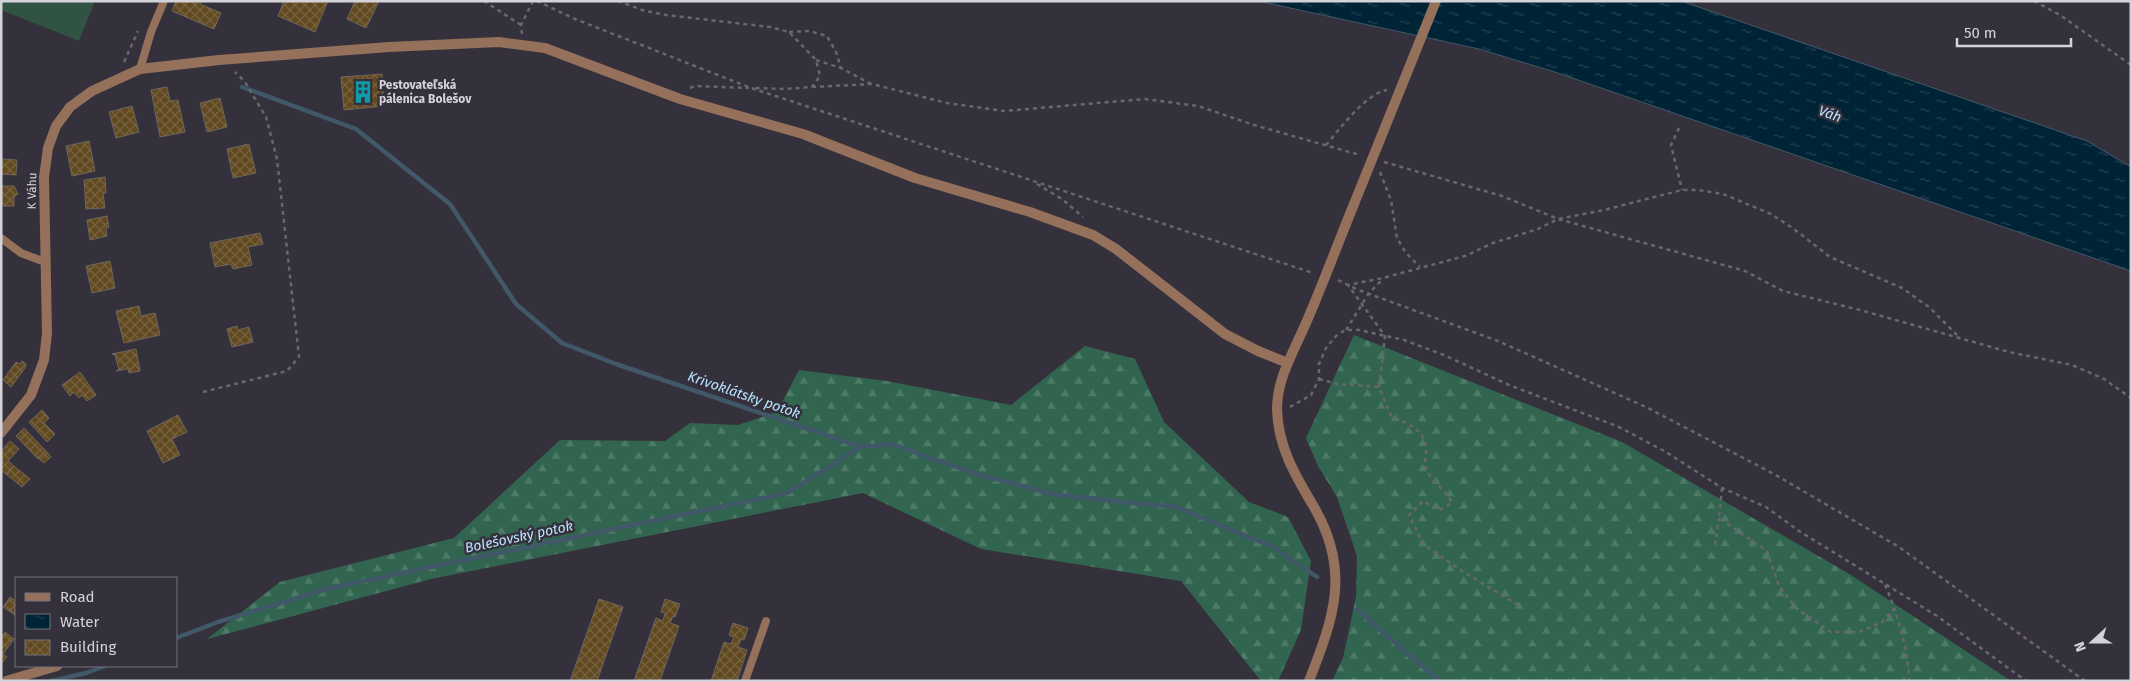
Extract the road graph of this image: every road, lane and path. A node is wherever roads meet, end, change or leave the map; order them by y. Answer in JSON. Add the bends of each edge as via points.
{"nodes":[{"id":1,"x":164,"y":1,"type":"edge"},
{"id":2,"x":484,"y":1,"type":"edge"},
{"id":3,"x":535,"y":1,"type":"edge"},
{"id":4,"x":618,"y":1,"type":"edge"},
{"id":5,"x":1436,"y":1,"type":"edge"},
{"id":6,"x":2034,"y":1,"type":"edge"},
{"id":7,"x":140,"y":28,"type":"dead end"},
{"id":8,"x":790,"y":32,"type":"junction"},
{"id":9,"x":223,"y":60,"type":"junction"},
{"id":10,"x":816,"y":60,"type":"junction"},
{"id":11,"x":2131,"y":65,"type":"edge"},
{"id":12,"x":841,"y":68,"type":"junction"},
{"id":13,"x":140,"y":69,"type":"junction"},
{"id":14,"x":118,"y":78,"type":"junction"},
{"id":15,"x":872,"y":84,"type":"junction"},
{"id":16,"x":812,"y":87,"type":"junction"},
{"id":17,"x":752,"y":88,"type":"junction"},
{"id":18,"x":1389,"y":90,"type":"dead end"},
{"id":19,"x":680,"y":100,"type":"junction"},
{"id":20,"x":1679,"y":128,"type":"dead end"},
{"id":21,"x":1326,"y":145,"type":"junction"},
{"id":22,"x":1366,"y":157,"type":"dead end"},
{"id":23,"x":1383,"y":162,"type":"dead end"},
{"id":24,"x":1378,"y":167,"type":"dead end"},
{"id":25,"x":1029,"y":180,"type":"junction"},
{"id":26,"x":1682,"y":190,"type":"junction"},
{"id":27,"x":1558,"y":218,"type":"junction"},
{"id":28,"x":1093,"y":235,"type":"junction"},
{"id":29,"x":1,"y":238,"type":"edge"},
{"id":30,"x":45,"y":262,"type":"junction"},
{"id":31,"x":1420,"y":267,"type":"junction"},
{"id":32,"x":1325,"y":277,"type":"junction"},
{"id":33,"x":1383,"y":278,"type":"junction"},
{"id":34,"x":1348,"y":285,"type":"junction"},
{"id":35,"x":1369,"y":293,"type":"junction"},
{"id":36,"x":1361,"y":304,"type":"junction"},
{"id":37,"x":1345,"y":330,"type":"junction"},
{"id":38,"x":1385,"y":336,"type":"junction"},
{"id":39,"x":1959,"y":338,"type":"junction"},
{"id":40,"x":1288,"y":362,"type":"junction"},
{"id":41,"x":1319,"y":379,"type":"junction"},
{"id":42,"x":1378,"y":387,"type":"junction"},
{"id":43,"x":203,"y":392,"type":"dead end"},
{"id":44,"x":2131,"y":398,"type":"edge"},
{"id":45,"x":1277,"y":408,"type":"junction"},
{"id":46,"x":1,"y":433,"type":"edge"},
{"id":47,"x":1722,"y":488,"type":"junction"},
{"id":48,"x":1719,"y":518,"type":"junction"},
{"id":49,"x":1715,"y":545,"type":"dead end"},
{"id":50,"x":1884,"y":584,"type":"junction"},
{"id":51,"x":1518,"y":605,"type":"dead end"},
{"id":52,"x":1894,"y":609,"type":"junction"},
{"id":53,"x":766,"y":621,"type":"dead end"},
{"id":54,"x":54,"y":667,"type":"edge"},
{"id":55,"x":6,"y":681,"type":"edge"},
{"id":56,"x":745,"y":681,"type":"edge"},
{"id":57,"x":1309,"y":681,"type":"edge"},
{"id":58,"x":1909,"y":681,"type":"edge"},
{"id":59,"x":2026,"y":681,"type":"edge"},
{"id":60,"x":2085,"y":681,"type":"edge"}],
"edges":[{"from":1,"to":13,"type":"lane"},
{"from":2,"to":3,"type":"path","via":[[521,25]]},
{"from":3,"to":17,"type":"path"},
{"from":4,"to":8,"type":"path","via":[[666,15]]},
{"from":5,"to":32,"type":"street","bridge":true},
{"from":6,"to":11,"type":"path","via":[[2060,15]]},
{"from":7,"to":14,"type":"path"},
{"from":8,"to":10,"type":"path"},
{"from":8,"to":12,"type":"path","via":[[809,31],[827,36]]},
{"from":9,"to":13,"type":"street","name":"K Váhu"},
{"from":9,"to":19,"type":"street","name":"K Váhu","via":[[499,42],[545,48]]},
{"from":9,"to":43,"type":"path","via":[[245,82],[256,99],[266,118],[277,159],[299,357],[287,371]]},
{"from":10,"to":12,"type":"path"},
{"from":10,"to":16,"type":"path","via":[[820,76]]},
{"from":12,"to":15,"type":"path"},
{"from":13,"to":14,"type":"street","name":"K Váhu"},
{"from":14,"to":30,"type":"street","name":"K Váhu","via":[[92,91],[70,108],[56,126],[48,148],[44,177]]},
{"from":15,"to":16,"type":"path"},
{"from":15,"to":21,"type":"path","via":[[947,103],[1004,111],[1145,99],[1198,106]]},
{"from":16,"to":17,"type":"path"},
{"from":17,"to":19,"type":"path","via":[[695,86],[685,90]]},
{"from":17,"to":25,"type":"path"},
{"from":18,"to":21,"type":"path","via":[[1369,100]]},
{"from":19,"to":28,"type":"street","name":"K Váhu","via":[[803,134],[916,178],[1030,212]]},
{"from":20,"to":26,"type":"path","via":[[1671,146]]},
{"from":21,"to":22,"type":"path"},
{"from":23,"to":27,"type":"path","via":[[1502,196]]},
{"from":24,"to":31,"type":"path","via":[[1391,200],[1397,238]]},
{"from":25,"to":28,"type":"path","via":[[1074,208],[1091,226]]},
{"from":25,"to":32,"type":"path"},
{"from":26,"to":27,"type":"path"},
{"from":26,"to":39,"type":"path","via":[[1723,194],[1771,214],[1830,257],[1902,288],[1929,307]]},
{"from":27,"to":31,"type":"path","via":[[1538,229],[1465,256]]},
{"from":27,"to":39,"type":"path","via":[[1745,271],[1783,291]]},
{"from":28,"to":40,"type":"street","name":"K Váhu","via":[[1116,249],[1224,334]]},
{"from":29,"to":30,"type":"lane","via":[[21,253]]},
{"from":30,"to":46,"type":"street","name":"K Váhu","via":[[44,360],[31,395]]},
{"from":31,"to":33,"type":"path"},
{"from":32,"to":34,"type":"path"},
{"from":32,"to":40,"type":"street"},
{"from":33,"to":34,"type":"path"},
{"from":33,"to":35,"type":"path"},
{"from":34,"to":35,"type":"path"},
{"from":34,"to":36,"type":"path"},
{"from":35,"to":36,"type":"path"},
{"from":35,"to":60,"type":"path","via":[[1498,341],[1646,407],[1774,474],[1899,547]]},
{"from":36,"to":37,"type":"path"},
{"from":36,"to":38,"type":"path"},
{"from":37,"to":38,"type":"path"},
{"from":37,"to":41,"type":"path","via":[[1326,348]]},
{"from":38,"to":42,"type":"path"},
{"from":38,"to":47,"type":"path","via":[[1404,340],[1509,385],[1620,427]]},
{"from":39,"to":44,"type":"path","via":[[2072,365],[2104,379]]},
{"from":40,"to":45,"type":"street"},
{"from":41,"to":42,"type":"path"},
{"from":41,"to":45,"type":"path","via":[[1311,395],[1289,407]]},
{"from":42,"to":51,"type":"path","via":[[1391,416],[1424,435],[1427,450],[1425,467],[1433,482],[1449,495],[1452,503],[1439,510],[1423,501],[1409,515],[1423,544]]},
{"from":45,"to":57,"type":"street","via":[[1279,436],[1285,456],[1326,531],[1335,571],[1333,614]]},
{"from":47,"to":48,"type":"path"},
{"from":47,"to":50,"type":"path","via":[[1766,507]]},
{"from":48,"to":49,"type":"path"},
{"from":48,"to":52,"type":"path","via":[[1766,551],[1779,586],[1796,608],[1831,632],[1859,632],[1882,622]]},
{"from":50,"to":52,"type":"path"},
{"from":50,"to":59,"type":"path","via":[[1937,616]]},
{"from":52,"to":58,"type":"path"},
{"from":53,"to":56,"type":"lane"},
{"from":54,"to":55,"type":"street"}]}
